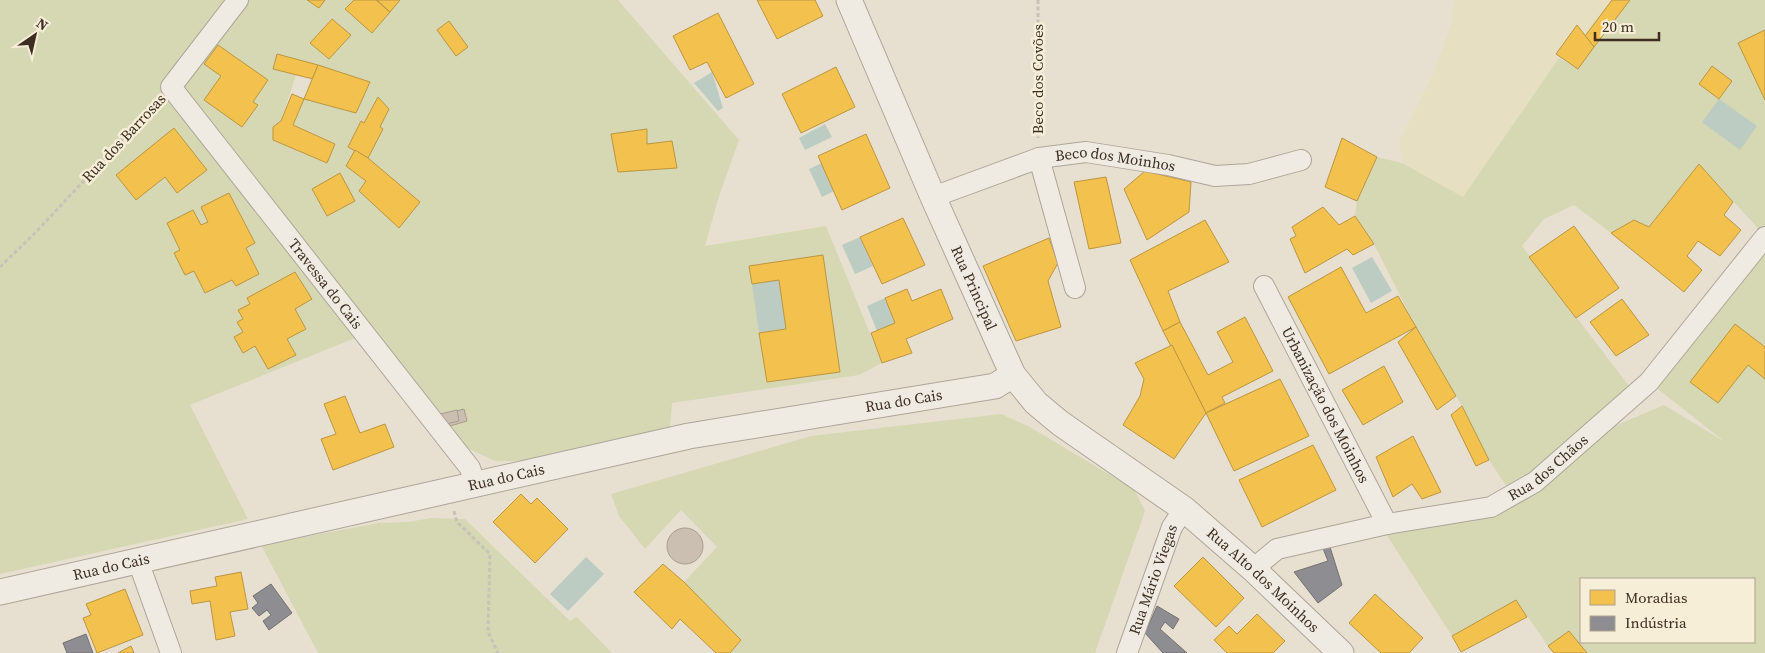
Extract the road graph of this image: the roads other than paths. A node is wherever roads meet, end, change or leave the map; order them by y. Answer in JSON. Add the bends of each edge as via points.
{"nodes":[{"id":1,"x":238,"y":0,"type":"edge"},
{"id":2,"x":849,"y":0,"type":"edge"},
{"id":3,"x":172,"y":87,"type":"joint"},
{"id":4,"x":1039,"y":158,"type":"junction"},
{"id":5,"x":1301,"y":160,"type":"dead end"},
{"id":6,"x":933,"y":197,"type":"junction"},
{"id":7,"x":1765,"y":237,"type":"edge"},
{"id":8,"x":1264,"y":286,"type":"dead end"},
{"id":9,"x":1074,"y":288,"type":"dead end"},
{"id":10,"x":1013,"y":376,"type":"junction"},
{"id":11,"x":475,"y":484,"type":"junction"},
{"id":12,"x":1184,"y":508,"type":"junction"},
{"id":13,"x":1387,"y":524,"type":"junction"},
{"id":14,"x":138,"y":561,"type":"junction"},
{"id":15,"x":1253,"y":569,"type":"junction"},
{"id":16,"x":0,"y":592,"type":"edge"},
{"id":17,"x":171,"y":653,"type":"edge"},
{"id":18,"x":1126,"y":653,"type":"edge"},
{"id":19,"x":1341,"y":653,"type":"edge"}],
"edges":[{"from":1,"to":3,"type":"street","name":"Rua dos Barrosas"},
{"from":2,"to":6,"type":"street","name":"Rua Principal"},
{"from":3,"to":11,"type":"street","name":"Travessa do Cais","via":[[470,468]]},
{"from":4,"to":5,"type":"street","name":"Beco dos Moinhos","via":[[1086,152],[1168,164],[1215,176],[1249,174]]},
{"from":4,"to":6,"type":"street","name":"Beco dos Moinhos"},
{"from":4,"to":9,"type":"street"},
{"from":6,"to":10,"type":"street","name":"Rua Principal"},
{"from":7,"to":13,"type":"street","name":"Rua dos Chãos","via":[[1649,382],[1536,482],[1491,507]]},
{"from":8,"to":13,"type":"street","name":"Urbanização dos Moinhos"},
{"from":10,"to":11,"type":"street","name":"Rua do Cais","via":[[995,386],[689,436]]},
{"from":10,"to":12,"type":"street","name":"Rua Principal","via":[[1036,403],[1060,423]]},
{"from":11,"to":14,"type":"street","name":"Rua do Cais"},
{"from":12,"to":15,"type":"street","name":"Rua Alto dos Moinhos"},
{"from":12,"to":18,"type":"street","name":"Rua Mário Viegas","via":[[1172,527]]},
{"from":13,"to":15,"type":"street","name":"Rua dos Chãos","via":[[1277,549]]},
{"from":14,"to":16,"type":"street","name":"Rua do Cais"},
{"from":14,"to":17,"type":"street"},
{"from":15,"to":19,"type":"street","name":"Rua Alto dos Moinhos"}]}
